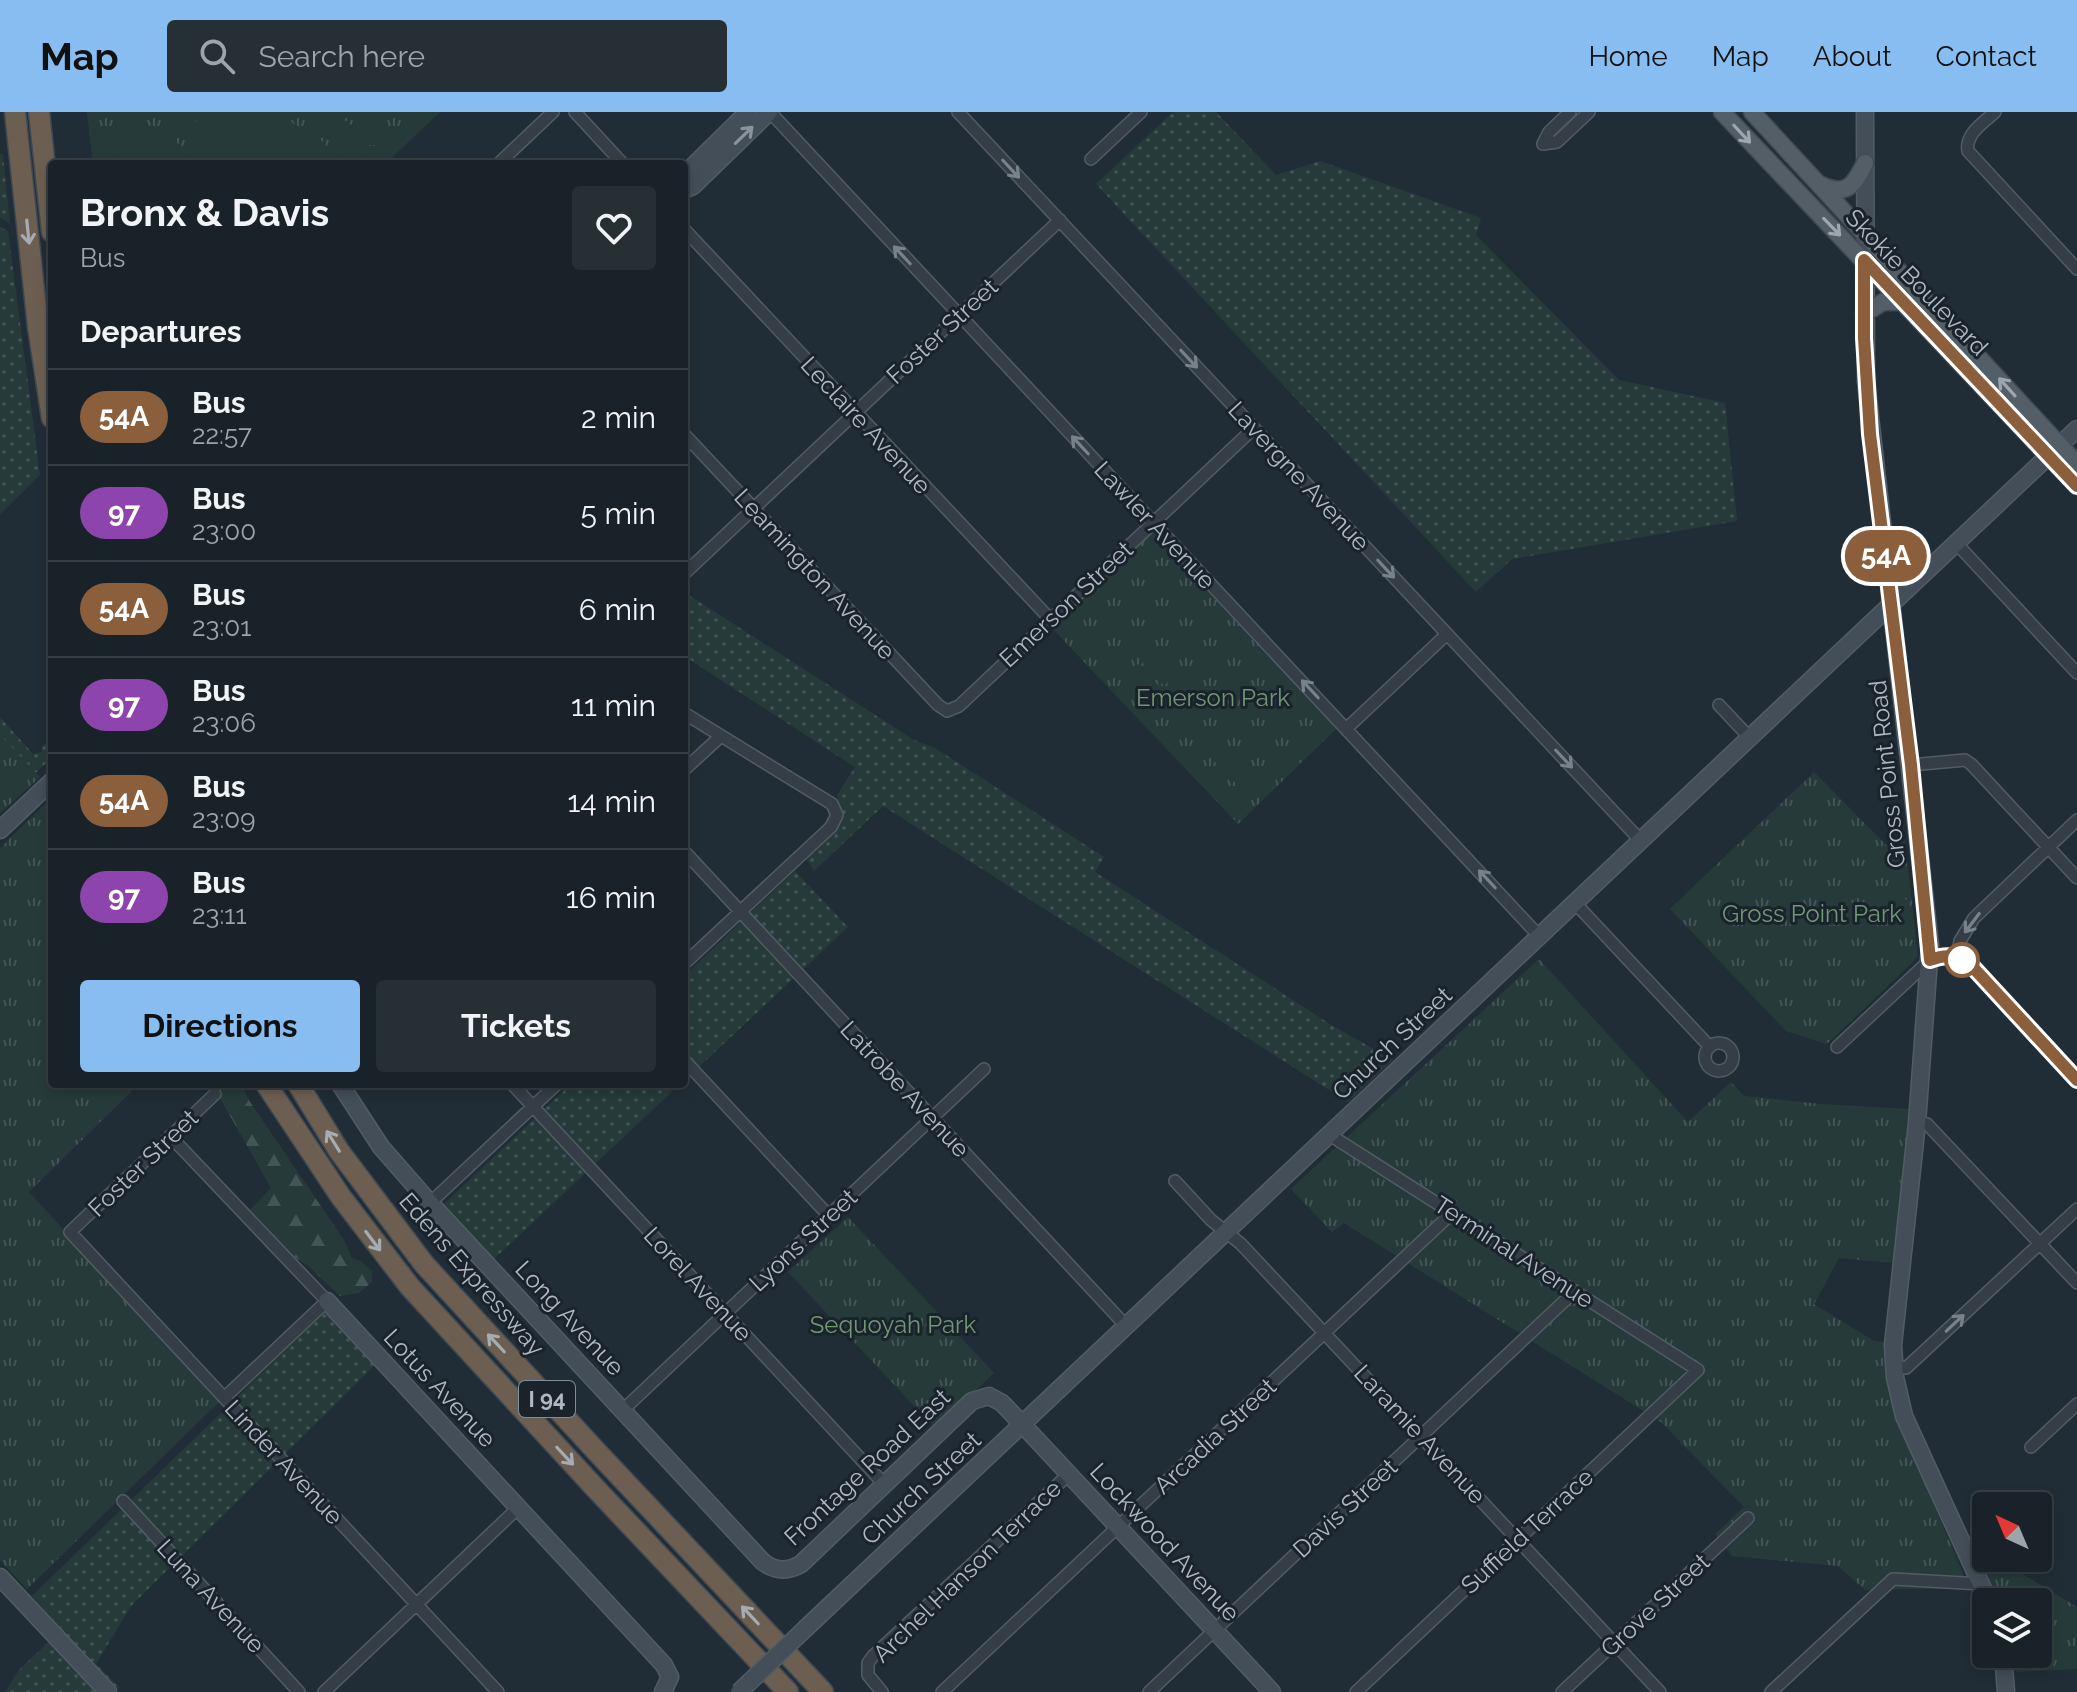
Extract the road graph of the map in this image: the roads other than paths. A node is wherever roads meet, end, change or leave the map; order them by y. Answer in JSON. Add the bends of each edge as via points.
{"nodes":[{"id":1,"x":15,"y":112,"type":"edge"},
{"id":2,"x":39,"y":112,"type":"edge"},
{"id":3,"x":553,"y":112,"type":"edge"},
{"id":4,"x":575,"y":112,"type":"edge"},
{"id":5,"x":748,"y":112,"type":"edge"},
{"id":6,"x":769,"y":112,"type":"edge"},
{"id":7,"x":958,"y":112,"type":"edge"},
{"id":8,"x":1141,"y":112,"type":"edge"},
{"id":9,"x":1570,"y":112,"type":"edge"},
{"id":10,"x":1589,"y":112,"type":"edge"},
{"id":11,"x":1722,"y":112,"type":"edge"},
{"id":12,"x":1752,"y":112,"type":"edge"},
{"id":13,"x":1865,"y":112,"type":"edge"},
{"id":14,"x":1995,"y":112,"type":"edge"},
{"id":15,"x":1091,"y":159,"type":"dead end"},
{"id":16,"x":502,"y":160,"type":"edge"},
{"id":17,"x":619,"y":160,"type":"edge"},
{"id":18,"x":1865,"y":163,"type":"junction"},
{"id":19,"x":688,"y":171,"type":"edge"},
{"id":20,"x":1821,"y":185,"type":"junction"},
{"id":21,"x":688,"y":188,"type":"edge"},
{"id":22,"x":48,"y":200,"type":"edge"},
{"id":23,"x":1060,"y":220,"type":"junction"},
{"id":24,"x":1864,"y":231,"type":"junction"},
{"id":25,"x":688,"y":233,"type":"edge"},
{"id":26,"x":1864,"y":260,"type":"junction"},
{"id":27,"x":2077,"y":269,"type":"edge"},
{"id":28,"x":1903,"y":302,"type":"junction"},
{"id":29,"x":1864,"y":314,"type":"junction"},
{"id":30,"x":958,"y":315,"type":"junction"},
{"id":31,"x":48,"y":392,"type":"edge"},
{"id":32,"x":855,"y":413,"type":"junction"},
{"id":33,"x":1254,"y":428,"type":"junction"},
{"id":34,"x":2077,"y":429,"type":"edge"},
{"id":35,"x":688,"y":438,"type":"edge"},
{"id":36,"x":2054,"y":451,"type":"junction"},
{"id":37,"x":2077,"y":464,"type":"edge"},
{"id":38,"x":2077,"y":486,"type":"edge"},
{"id":39,"x":754,"y":508,"type":"junction"},
{"id":40,"x":1152,"y":522,"type":"junction"},
{"id":41,"x":1956,"y":543,"type":"junction"},
{"id":42,"x":688,"y":570,"type":"edge"},
{"id":43,"x":1891,"y":604,"type":"junction"},
{"id":44,"x":1050,"y":619,"type":"junction"},
{"id":45,"x":1447,"y":634,"type":"junction"},
{"id":46,"x":2077,"y":673,"type":"edge"},
{"id":47,"x":1719,"y":705,"type":"dead end"},
{"id":48,"x":947,"y":711,"type":"joint"},
{"id":49,"x":688,"y":715,"type":"edge"},
{"id":50,"x":1347,"y":728,"type":"junction"},
{"id":51,"x":721,"y":736,"type":"junction"},
{"id":52,"x":1750,"y":738,"type":"junction"},
{"id":53,"x":1911,"y":765,"type":"junction"},
{"id":54,"x":688,"y":766,"type":"edge"},
{"id":55,"x":48,"y":785,"type":"edge"},
{"id":56,"x":2077,"y":820,"type":"edge"},
{"id":57,"x":0,"y":830,"type":"edge"},
{"id":58,"x":1641,"y":841,"type":"junction"},
{"id":59,"x":2048,"y":848,"type":"junction"},
{"id":60,"x":688,"y":855,"type":"edge"},
{"id":61,"x":2077,"y":878,"type":"edge"},
{"id":62,"x":1575,"y":903,"type":"junction"},
{"id":63,"x":740,"y":912,"type":"junction"},
{"id":64,"x":1540,"y":937,"type":"junction"},
{"id":65,"x":1957,"y":957,"type":"junction"},
{"id":66,"x":688,"y":960,"type":"edge"},
{"id":67,"x":1930,"y":960,"type":"junction"},
{"id":68,"x":1977,"y":973,"type":"junction"},
{"id":69,"x":1710,"y":1047,"type":"dead end"},
{"id":70,"x":1837,"y":1047,"type":"dead end"},
{"id":71,"x":688,"y":1064,"type":"edge"},
{"id":72,"x":984,"y":1069,"type":"dead end"},
{"id":73,"x":2077,"y":1080,"type":"edge"},
{"id":74,"x":269,"y":1088,"type":"edge"},
{"id":75,"x":300,"y":1088,"type":"edge"},
{"id":76,"x":343,"y":1088,"type":"edge"},
{"id":77,"x":516,"y":1088,"type":"edge"},
{"id":78,"x":553,"y":1088,"type":"edge"},
{"id":79,"x":215,"y":1094,"type":"dead end"},
{"id":80,"x":533,"y":1106,"type":"junction"},
{"id":81,"x":932,"y":1118,"type":"junction"},
{"id":82,"x":1917,"y":1123,"type":"junction"},
{"id":83,"x":1330,"y":1135,"type":"junction"},
{"id":84,"x":170,"y":1136,"type":"junction"},
{"id":85,"x":1175,"y":1181,"type":"dead end"},
{"id":86,"x":430,"y":1203,"type":"junction"},
{"id":87,"x":2077,"y":1209,"type":"edge"},
{"id":88,"x":1452,"y":1213,"type":"junction"},
{"id":89,"x":829,"y":1216,"type":"junction"},
{"id":90,"x":70,"y":1232,"type":"joint"},
{"id":91,"x":1227,"y":1232,"type":"junction"},
{"id":92,"x":2040,"y":1244,"type":"junction"},
{"id":93,"x":2077,"y":1283,"type":"edge"},
{"id":94,"x":1575,"y":1291,"type":"junction"},
{"id":95,"x":327,"y":1301,"type":"junction"},
{"id":96,"x":725,"y":1313,"type":"junction"},
{"id":97,"x":1127,"y":1327,"type":"junction"},
{"id":98,"x":1325,"y":1333,"type":"junction"},
{"id":99,"x":1894,"y":1366,"type":"junction"},
{"id":100,"x":1698,"y":1370,"type":"joint"},
{"id":101,"x":224,"y":1398,"type":"junction"},
{"id":102,"x":2077,"y":1404,"type":"edge"},
{"id":103,"x":623,"y":1410,"type":"junction"},
{"id":104,"x":1023,"y":1425,"type":"junction"},
{"id":105,"x":1422,"y":1436,"type":"junction"},
{"id":106,"x":2031,"y":1447,"type":"dead end"},
{"id":107,"x":1069,"y":1474,"type":"junction"},
{"id":108,"x":884,"y":1484,"type":"junction"},
{"id":109,"x":123,"y":1501,"type":"dead end"},
{"id":110,"x":519,"y":1507,"type":"junction"},
{"id":111,"x":1748,"y":1518,"type":"dead end"},
{"id":112,"x":1118,"y":1527,"type":"junction"},
{"id":113,"x":1518,"y":1540,"type":"junction"},
{"id":114,"x":781,"y":1570,"type":"joint"},
{"id":115,"x":0,"y":1577,"type":"edge"},
{"id":116,"x":1982,"y":1584,"type":"junction"},
{"id":117,"x":1984,"y":1588,"type":"edge"},
{"id":118,"x":416,"y":1604,"type":"junction"},
{"id":119,"x":1214,"y":1630,"type":"junction"},
{"id":120,"x":1614,"y":1643,"type":"junction"},
{"id":121,"x":2004,"y":1668,"type":"edge"},
{"id":122,"x":666,"y":1684,"type":"edge"},
{"id":123,"x":108,"y":1692,"type":"edge"},
{"id":124,"x":299,"y":1692,"type":"edge"},
{"id":125,"x":324,"y":1692,"type":"edge"},
{"id":126,"x":498,"y":1692,"type":"edge"},
{"id":127,"x":739,"y":1692,"type":"edge"},
{"id":128,"x":788,"y":1692,"type":"edge"},
{"id":129,"x":823,"y":1692,"type":"edge"},
{"id":130,"x":882,"y":1692,"type":"edge"},
{"id":131,"x":942,"y":1692,"type":"edge"},
{"id":132,"x":1149,"y":1692,"type":"edge"},
{"id":133,"x":1272,"y":1692,"type":"edge"},
{"id":134,"x":1356,"y":1692,"type":"edge"},
{"id":135,"x":1562,"y":1692,"type":"edge"},
{"id":136,"x":1660,"y":1692,"type":"edge"},
{"id":137,"x":1771,"y":1692,"type":"edge"},
{"id":138,"x":2006,"y":1692,"type":"edge"}],
"edges":[{"from":1,"to":31,"type":"highway","one_way":true},
{"from":2,"to":22,"type":"highway"},
{"from":3,"to":16,"type":"street"},
{"from":4,"to":17,"type":"street"},
{"from":5,"to":19,"type":"street"},
{"from":21,"to":6,"type":"street","one_way":true},
{"from":30,"to":6,"type":"street","name":"Lawler Avenue","one_way":true},
{"from":7,"to":23,"type":"street","name":"Lavergne Avenue","one_way":true},
{"from":8,"to":15,"type":"street"},
{"from":9,"to":10,"type":"street","via":[[1543,144],[1557,142]]},
{"from":11,"to":26,"type":"main road","name":"Skokie Boulevard","one_way":true},
{"from":12,"to":20,"type":"main road","name":"Skokie Boulevard"},
{"from":13,"to":18,"type":"street","name":"Gross Point Road"},
{"from":14,"to":27,"type":"street","via":[[1967,144],[1972,157]]},
{"from":18,"to":20,"type":"main road","via":[[1855,183],[1846,188]]},
{"from":18,"to":24,"type":"street","name":"Gross Point Road"},
{"from":20,"to":24,"type":"main road","name":"Skokie Boulevard"},
{"from":23,"to":30,"type":"street","name":"Foster Street"},
{"from":23,"to":33,"type":"street","name":"Lavergne Avenue","one_way":true},
{"from":24,"to":26,"type":"street","name":"Gross Point Road"},
{"from":36,"to":24,"type":"main road","name":"Skokie Boulevard","one_way":true},
{"from":25,"to":32,"type":"street","name":"Leclaire Avenue"},
{"from":26,"to":28,"type":"main road","name":"Skokie Boulevard"},
{"from":26,"to":29,"type":"street","name":"Gross Point Road"},
{"from":28,"to":29,"type":"main road","via":[[1883,302]]},
{"from":28,"to":36,"type":"main road","name":"Skokie Boulevard"},
{"from":29,"to":43,"type":"street","name":"Gross Point Road","via":[[1870,434]]},
{"from":30,"to":32,"type":"street","name":"Foster Street"},
{"from":40,"to":30,"type":"street","name":"Lawler Avenue","one_way":true},
{"from":32,"to":39,"type":"street","name":"Foster Street"},
{"from":32,"to":44,"type":"street","name":"Leclaire Avenue"},
{"from":33,"to":40,"type":"street","name":"Emerson Street"},
{"from":33,"to":45,"type":"street","name":"Lavergne Avenue","one_way":true},
{"from":34,"to":36,"type":"street","name":"Church Street"},
{"from":35,"to":39,"type":"street","name":"Leamington Avenue"},
{"from":36,"to":37,"type":"main road","name":"Skokie Boulevard"},
{"from":36,"to":38,"type":"main road","name":"Skokie Boulevard"},
{"from":36,"to":41,"type":"street","name":"Church Street"},
{"from":39,"to":42,"type":"street","name":"Foster Street"},
{"from":39,"to":48,"type":"street","name":"Leamington Avenue"},
{"from":40,"to":44,"type":"street","name":"Emerson Street"},
{"from":50,"to":40,"type":"street","name":"Lawler Avenue","one_way":true},
{"from":41,"to":43,"type":"street","name":"Church Street"},
{"from":41,"to":46,"type":"street"},
{"from":43,"to":52,"type":"street","name":"Church Street"},
{"from":43,"to":53,"type":"street","name":"Gross Point Road"},
{"from":44,"to":48,"type":"street","name":"Emerson Street","via":[[959,706]]},
{"from":45,"to":50,"type":"street"},
{"from":45,"to":58,"type":"street","name":"Lavergne Avenue","one_way":true},
{"from":47,"to":52,"type":"street"},
{"from":49,"to":51,"type":"street"},
{"from":64,"to":50,"type":"street","name":"Lawler Avenue","one_way":true},
{"from":51,"to":54,"type":"street"},
{"from":51,"to":63,"type":"street","via":[[832,804],[837,815],[831,827]]},
{"from":52,"to":58,"type":"street","name":"Church Street"},
{"from":53,"to":59,"type":"street","via":[[1965,760]]},
{"from":53,"to":67,"type":"street","name":"Gross Point Road"},
{"from":55,"to":57,"type":"street"},
{"from":56,"to":59,"type":"street"},
{"from":58,"to":62,"type":"street","name":"Church Street"},
{"from":59,"to":61,"type":"street"},
{"from":59,"to":65,"type":"street","one_way":true,"via":[[1974,918]]},
{"from":60,"to":63,"type":"street","name":"Latrobe Avenue"},
{"from":62,"to":64,"type":"street","name":"Church Street"},
{"from":62,"to":69,"type":"street"},
{"from":63,"to":66,"type":"street"},
{"from":63,"to":81,"type":"street","name":"Latrobe Avenue"},
{"from":64,"to":83,"type":"street","name":"Church Street"},
{"from":65,"to":67,"type":"street"},
{"from":65,"to":68,"type":"street"},
{"from":67,"to":68,"type":"street"},
{"from":67,"to":70,"type":"street"},
{"from":67,"to":82,"type":"street","name":"Gross Point Road"},
{"from":68,"to":73,"type":"street"},
{"from":71,"to":89,"type":"street"},
{"from":72,"to":81,"type":"street","name":"Lyons Street"},
{"from":74,"to":128,"type":"highway","number":"I 94","one_way":true,"via":[[341,1197],[410,1287]]},
{"from":129,"to":75,"type":"highway","name":"Edens Expressway","number":"I 94","one_way":true,"via":[[433,1274],[370,1196]]},
{"from":76,"to":86,"type":"street","name":"Long Avenue","via":[[381,1147]]},
{"from":77,"to":80,"type":"street","name":"Lorel Avenue"},
{"from":78,"to":80,"type":"street"},
{"from":79,"to":84,"type":"street","name":"Foster Street"},
{"from":80,"to":86,"type":"street"},
{"from":80,"to":96,"type":"street","name":"Lorel Avenue"},
{"from":81,"to":89,"type":"street","name":"Lyons Street"},
{"from":81,"to":97,"type":"street","name":"Latrobe Avenue"},
{"from":82,"to":92,"type":"street","via":[[1927,1124]]},
{"from":82,"to":99,"type":"street","name":"Gross Point Road"},
{"from":83,"to":88,"type":"street","name":"Terminal Avenue"},
{"from":83,"to":91,"type":"street","name":"Church Street"},
{"from":84,"to":90,"type":"street","name":"Foster Street"},
{"from":84,"to":95,"type":"street","name":"Lotus Avenue"},
{"from":85,"to":91,"type":"street","name":"Laramie Avenue"},
{"from":86,"to":103,"type":"street","name":"Long Avenue"},
{"from":87,"to":92,"type":"street"},
{"from":88,"to":94,"type":"street","name":"Terminal Avenue"},
{"from":88,"to":98,"type":"street","name":"Arcadia Street"},
{"from":89,"to":96,"type":"street","name":"Lyons Street"},
{"from":90,"to":101,"type":"street","name":"Linder Avenue"},
{"from":91,"to":97,"type":"street","name":"Church Street"},
{"from":91,"to":98,"type":"street","name":"Laramie Avenue"},
{"from":92,"to":93,"type":"street"},
{"from":99,"to":92,"type":"street","one_way":true,"via":[[1906,1368]]},
{"from":94,"to":100,"type":"street","name":"Terminal Avenue"},
{"from":94,"to":105,"type":"street","name":"Davis Street"},
{"from":95,"to":101,"type":"street"},
{"from":95,"to":110,"type":"street","name":"Lotus Avenue"},
{"from":96,"to":103,"type":"street","name":"Lyons Street"},
{"from":96,"to":108,"type":"street","name":"Lorel Avenue"},
{"from":97,"to":104,"type":"street","name":"Church Street"},
{"from":98,"to":105,"type":"street","name":"Laramie Avenue"},
{"from":98,"to":112,"type":"street","name":"Arcadia Street"},
{"from":99,"to":116,"type":"street","name":"Gross Point Road","via":[[1904,1416]]},
{"from":100,"to":113,"type":"street","name":"Suffield Terrace"},
{"from":101,"to":118,"type":"street","name":"Linder Avenue"},
{"from":102,"to":106,"type":"street"},
{"from":103,"to":114,"type":"street","name":"Long Avenue","via":[[763,1562]]},
{"from":104,"to":107,"type":"street","name":"Lockwood Avenue"},
{"from":104,"to":108,"type":"street","name":"Frontage Road East","via":[[995,1397],[981,1397]]},
{"from":104,"to":127,"type":"street","name":"Church Street","bridge":true},
{"from":105,"to":113,"type":"street","name":"Laramie Avenue"},
{"from":105,"to":119,"type":"street","name":"Davis Street"},
{"from":107,"to":112,"type":"street","name":"Lockwood Avenue"},
{"from":107,"to":130,"type":"street","name":"Archel Hanson Terrace","via":[[873,1656],[868,1675]]},
{"from":108,"to":114,"type":"street","name":"Frontage Road East","via":[[801,1564]]},
{"from":109,"to":124,"type":"street","name":"Luna Avenue"},
{"from":110,"to":118,"type":"street"},
{"from":110,"to":122,"type":"street","name":"Lotus Avenue","via":[[664,1665]]},
{"from":111,"to":120,"type":"street","name":"Grove Street"},
{"from":112,"to":119,"type":"street","name":"Lockwood Avenue"},
{"from":112,"to":131,"type":"street","name":"Arcadia Street"},
{"from":113,"to":120,"type":"street","name":"Laramie Avenue"},
{"from":113,"to":134,"type":"street","name":"Suffield Terrace"},
{"from":115,"to":123,"type":"street"},
{"from":116,"to":117,"type":"street","name":"Gross Point Road"},
{"from":116,"to":137,"type":"street","via":[[1893,1579]]},
{"from":118,"to":125,"type":"street"},
{"from":118,"to":126,"type":"street","name":"Linder Avenue"},
{"from":119,"to":132,"type":"street","name":"Davis Street"},
{"from":119,"to":133,"type":"street","name":"Lockwood Avenue"},
{"from":120,"to":135,"type":"street","name":"Grove Street"},
{"from":120,"to":136,"type":"street","name":"Laramie Avenue"},
{"from":121,"to":138,"type":"street"}]}
